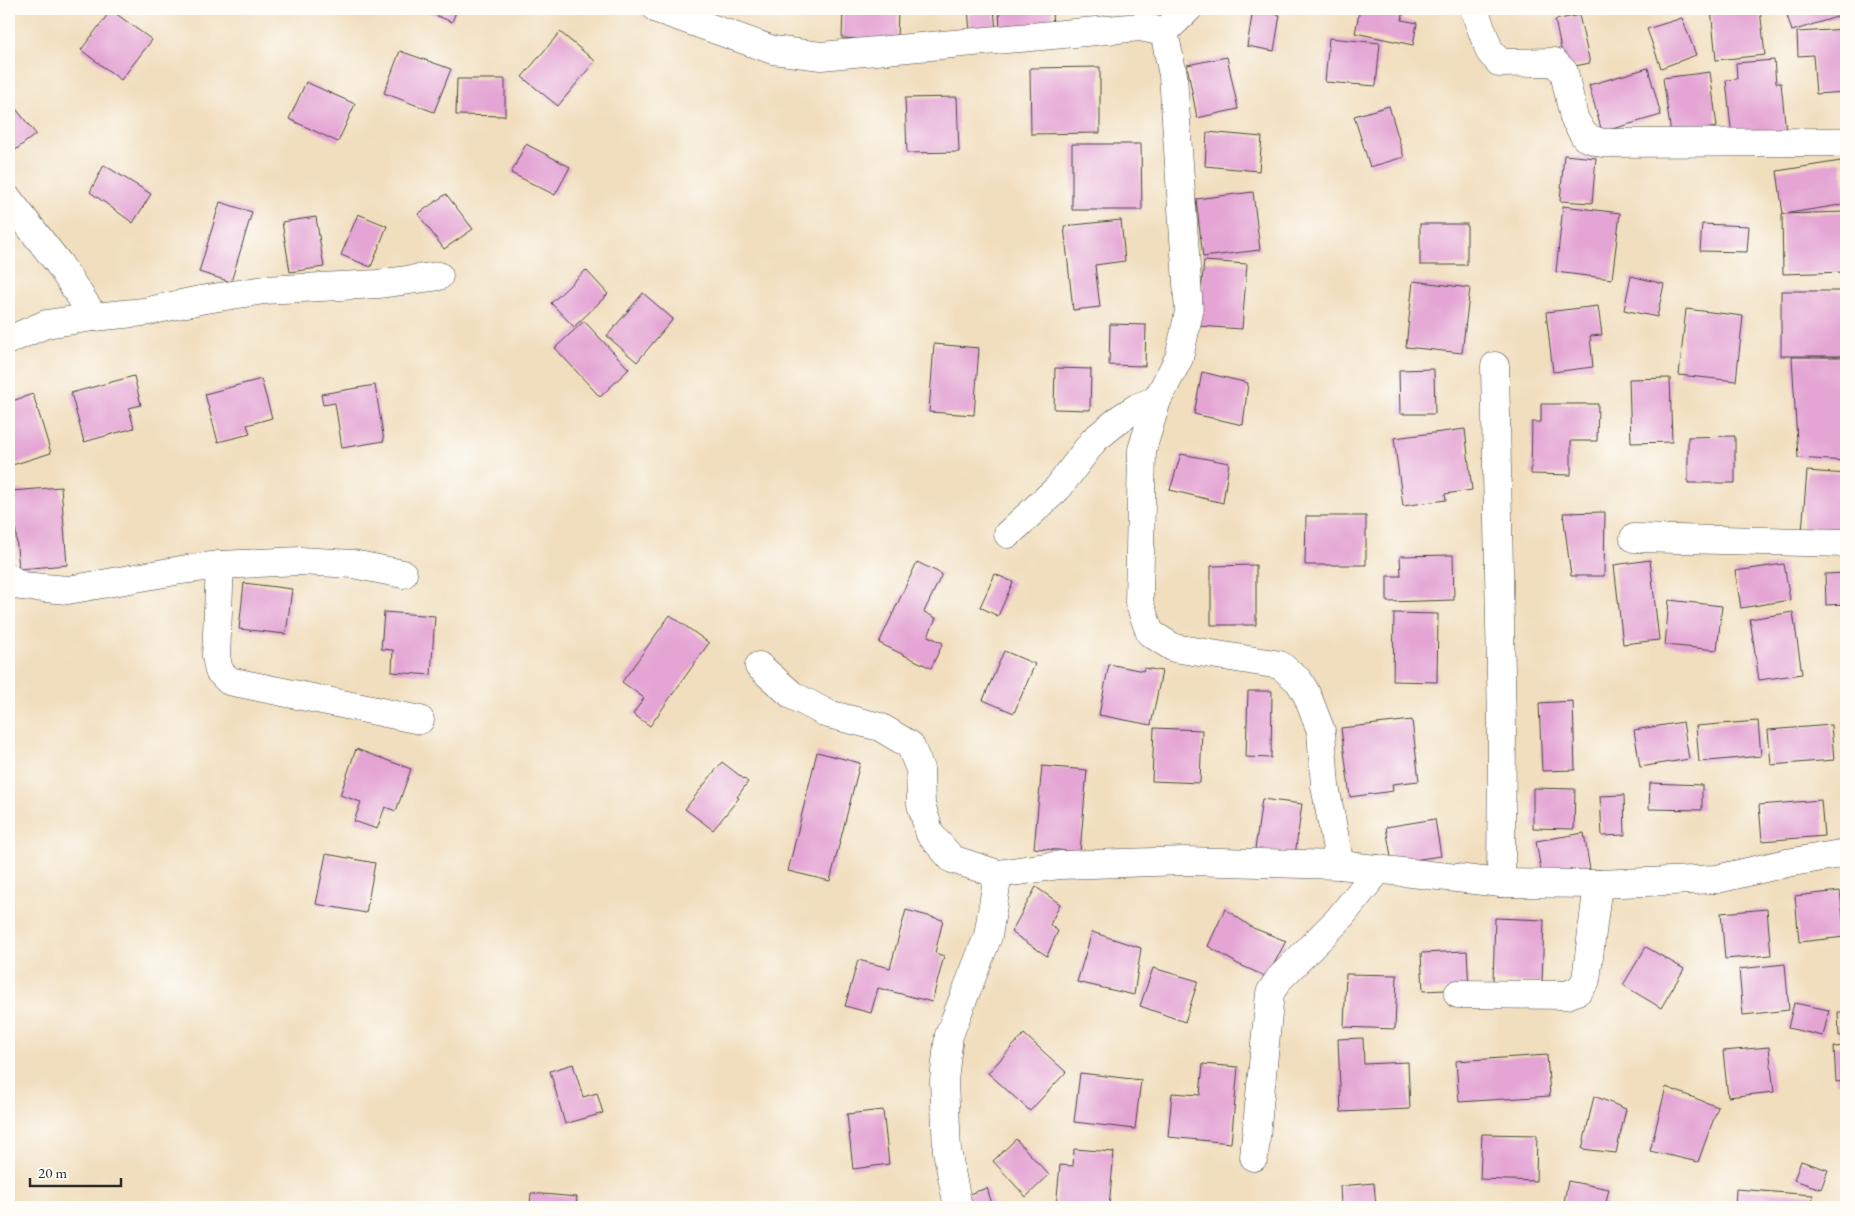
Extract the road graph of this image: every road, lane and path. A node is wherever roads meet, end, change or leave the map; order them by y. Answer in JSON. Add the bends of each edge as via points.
{"nodes":[{"id":1,"x":657,"y":9,"type":"edge"},
{"id":2,"x":1188,"y":9,"type":"edge"},
{"id":3,"x":1476,"y":12,"type":"dead end"},
{"id":4,"x":1164,"y":32,"type":"junction"},
{"id":5,"x":1846,"y":142,"type":"edge"},
{"id":6,"x":9,"y":200,"type":"edge"},
{"id":7,"x":439,"y":276,"type":"dead end"},
{"id":8,"x":94,"y":317,"type":"junction"},
{"id":9,"x":9,"y":340,"type":"edge"},
{"id":10,"x":1495,"y":366,"type":"dead end"},
{"id":11,"x":1156,"y":400,"type":"junction"},
{"id":12,"x":1008,"y":534,"type":"dead end"},
{"id":13,"x":1634,"y":538,"type":"dead end"},
{"id":14,"x":1846,"y":543,"type":"edge"},
{"id":15,"x":220,"y":565,"type":"junction"},
{"id":16,"x":403,"y":574,"type":"dead end"},
{"id":17,"x":9,"y":578,"type":"edge"},
{"id":18,"x":759,"y":666,"type":"dead end"},
{"id":19,"x":420,"y":720,"type":"dead end"},
{"id":20,"x":1846,"y":853,"type":"edge"},
{"id":21,"x":1340,"y":865,"type":"junction"},
{"id":22,"x":1379,"y":869,"type":"junction"},
{"id":23,"x":998,"y":874,"type":"junction"},
{"id":24,"x":1501,"y":883,"type":"junction"},
{"id":25,"x":1598,"y":884,"type":"junction"},
{"id":26,"x":1458,"y":994,"type":"dead end"},
{"id":27,"x":1254,"y":1157,"type":"dead end"},
{"id":28,"x":958,"y":1207,"type":"edge"}],
"edges":[{"from":1,"to":4,"type":"street","via":[[773,50],[821,56],[1140,27]]},
{"from":2,"to":4,"type":"street"},
{"from":3,"to":5,"type":"street","via":[[1490,52],[1500,62],[1554,62],[1564,72],[1574,118],[1585,137],[1602,143]]},
{"from":4,"to":11,"type":"street","via":[[1172,76],[1189,312],[1179,358]]},
{"from":6,"to":8,"type":"street","via":[[59,264]]},
{"from":7,"to":8,"type":"street","via":[[378,284],[264,290],[144,312]]},
{"from":8,"to":9,"type":"street","via":[[46,324]]},
{"from":10,"to":24,"type":"street","via":[[1502,726]]},
{"from":11,"to":12,"type":"street","via":[[1127,414],[1094,440],[1058,488]]},
{"from":11,"to":21,"type":"street","via":[[1142,450],[1140,602],[1150,633],[1174,648],[1280,665],[1299,681],[1321,731],[1325,786]]},
{"from":13,"to":14,"type":"street"},
{"from":15,"to":16,"type":"street","via":[[300,561],[353,564]]},
{"from":15,"to":17,"type":"street","via":[[68,590],[21,586]]},
{"from":15,"to":19,"type":"street","via":[[216,656],[219,671],[229,681]]},
{"from":18,"to":23,"type":"street","via":[[792,696],[828,714],[880,727],[910,744],[920,768],[921,804],[930,834],[952,859]]},
{"from":20,"to":25,"type":"street","via":[[1717,879]]},
{"from":21,"to":22,"type":"street"},
{"from":21,"to":23,"type":"street","via":[[1185,861],[1060,865]]},
{"from":22,"to":24,"type":"street"},
{"from":22,"to":27,"type":"street","via":[[1338,920],[1279,979],[1270,994]]},
{"from":23,"to":28,"type":"street","via":[[988,936],[950,1035],[944,1081],[947,1151]]},
{"from":24,"to":25,"type":"street"},
{"from":25,"to":26,"type":"street","via":[[1586,980],[1579,990],[1568,995]]}]}
